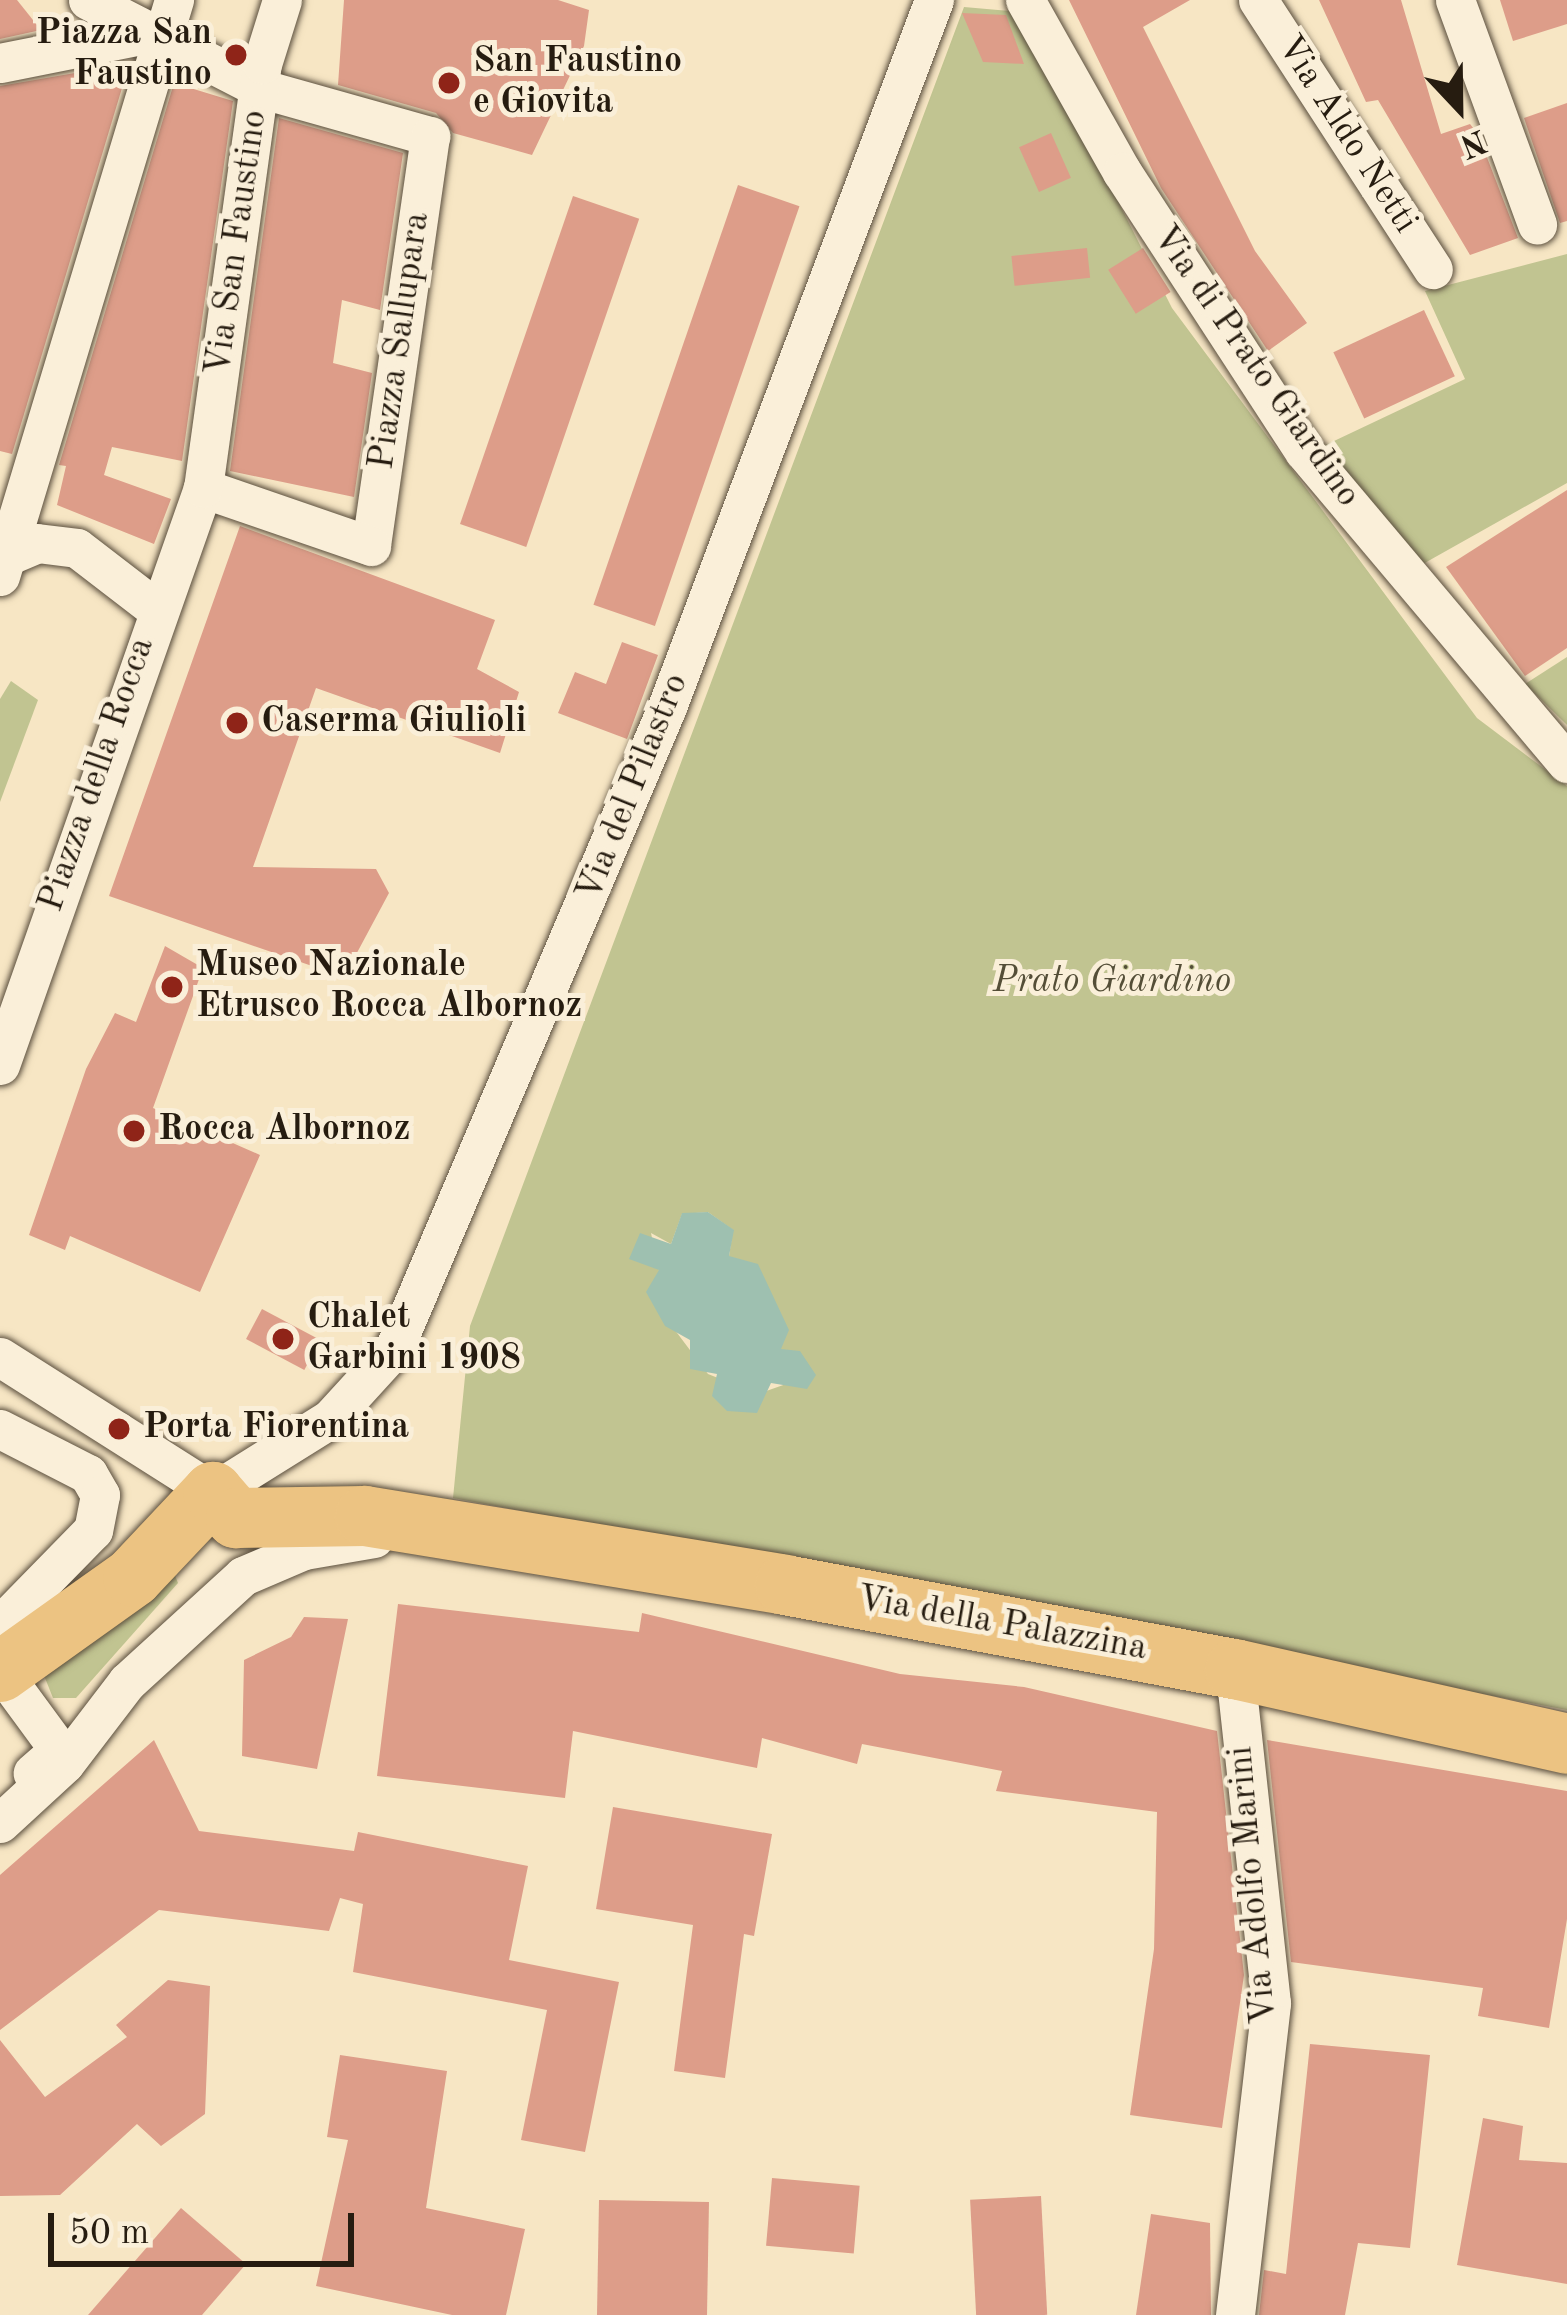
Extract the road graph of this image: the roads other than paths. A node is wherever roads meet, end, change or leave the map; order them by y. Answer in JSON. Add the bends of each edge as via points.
{"nodes":[{"id":1,"x":88,"y":0,"type":"edge"},
{"id":2,"x":282,"y":0,"type":"edge"},
{"id":3,"x":934,"y":0,"type":"edge"},
{"id":4,"x":1025,"y":0,"type":"edge"},
{"id":5,"x":1258,"y":0,"type":"edge"},
{"id":6,"x":1455,"y":0,"type":"edge"},
{"id":7,"x":168,"y":15,"type":"edge"},
{"id":8,"x":0,"y":63,"type":"edge"},
{"id":9,"x":259,"y":88,"type":"junction"},
{"id":10,"x":1537,"y":224,"type":"dead end"},
{"id":11,"x":1433,"y":269,"type":"dead end"},
{"id":12,"x":203,"y":488,"type":"junction"},
{"id":13,"x":7,"y":564,"type":"edge"},
{"id":14,"x":154,"y":608,"type":"junction"},
{"id":15,"x":1567,"y":763,"type":"edge"},
{"id":16,"x":0,"y":1065,"type":"edge"},
{"id":17,"x":0,"y":1357,"type":"edge"},
{"id":18,"x":0,"y":1429,"type":"edge"},
{"id":19,"x":213,"y":1492,"type":"junction"},
{"id":20,"x":432,"y":1528,"type":"junction"},
{"id":21,"x":0,"y":1625,"type":"edge"},
{"id":22,"x":1235,"y":1669,"type":"junction"},
{"id":23,"x":0,"y":1671,"type":"edge"},
{"id":24,"x":1567,"y":1744,"type":"edge"},
{"id":25,"x":0,"y":1802,"type":"edge"},
{"id":26,"x":0,"y":1823,"type":"edge"},
{"id":27,"x":1235,"y":2315,"type":"edge"}],
"edges":[{"from":1,"to":7,"type":"street"},
{"from":2,"to":9,"type":"street","name":"Via San Faustino"},
{"from":3,"to":19,"type":"street","name":"Via del Pilastro","via":[[676,686],[394,1349],[330,1419]]},
{"from":4,"to":15,"type":"street","name":"Via di Prato Giardino","via":[[1122,172],[1304,451]]},
{"from":5,"to":11,"type":"street","name":"Via Aldo Netti"},
{"from":6,"to":10,"type":"street"},
{"from":7,"to":8,"type":"street"},
{"from":7,"to":9,"type":"street"},
{"from":7,"to":13,"type":"street"},
{"from":9,"to":12,"type":"street","name":"Via San Faustino"},
{"from":9,"to":12,"type":"street","name":"Piazza Sallupara","via":[[430,136],[371,546]]},
{"from":12,"to":14,"type":"street","name":"Piazza della Rocca"},
{"from":13,"to":14,"type":"street","via":[[37,543],[76,548]]},
{"from":14,"to":16,"type":"street","name":"Piazza della Rocca"},
{"from":17,"to":19,"type":"street"},
{"from":18,"to":21,"type":"street","via":[[88,1474],[100,1495],[94,1530]]},
{"from":19,"to":20,"type":"main road","name":"Via della Palazzina","via":[[236,1518],[365,1516]]},
{"from":19,"to":23,"type":"main road","via":[[134,1577]]},
{"from":20,"to":22,"type":"main road","name":"Via della Palazzina"},
{"from":20,"to":26,"type":"street","name":"Via della Palazzina","via":[[304,1550],[243,1576],[128,1682],[65,1763]]},
{"from":22,"to":24,"type":"main road","name":"Via della Palazzina"},
{"from":22,"to":27,"type":"street","name":"Via Adolfo Marini","via":[[1271,2003]]},
{"from":23,"to":25,"type":"street","via":[[59,1750]]}]}
